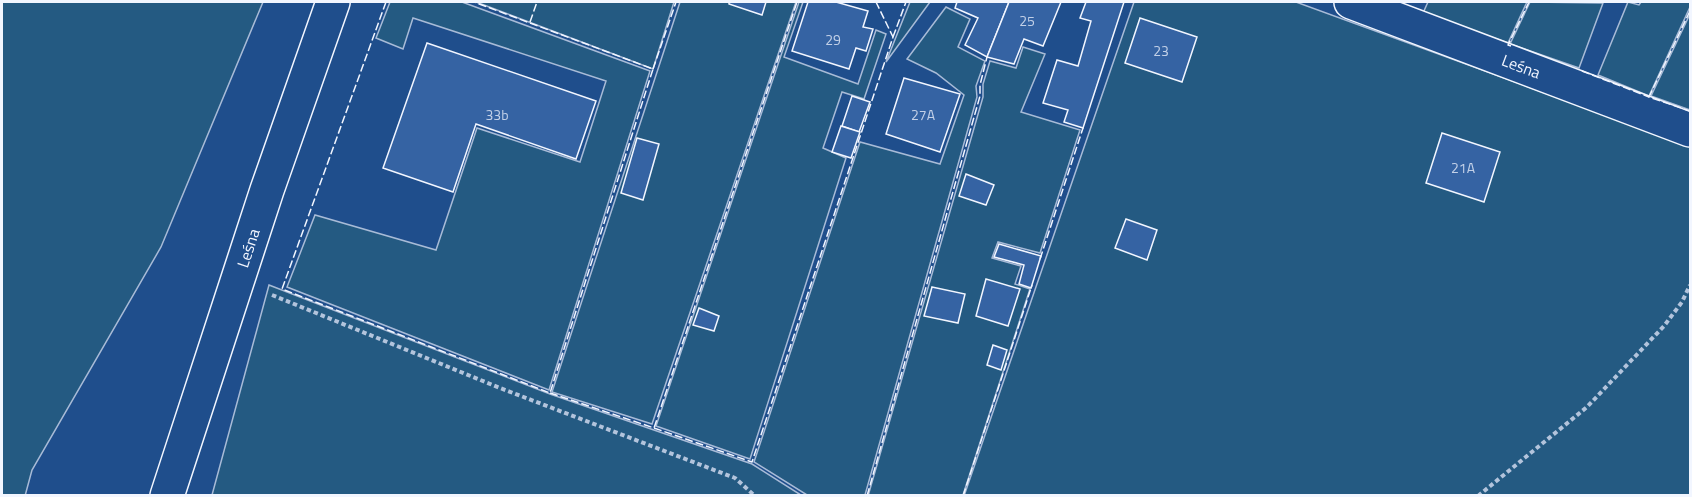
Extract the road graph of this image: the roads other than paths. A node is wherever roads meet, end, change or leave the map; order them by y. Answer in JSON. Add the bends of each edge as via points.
{"nodes":[{"id":1,"x":333,"y":2,"type":"edge"},
{"id":2,"x":1351,"y":2,"type":"edge"},
{"id":3,"x":1690,"y":130,"type":"edge"},
{"id":4,"x":167,"y":495,"type":"edge"}],
"edges":[{"from":1,"to":4,"type":"street","name":"Leśna"},
{"from":2,"to":3,"type":"street","name":"Leśna"}]}
